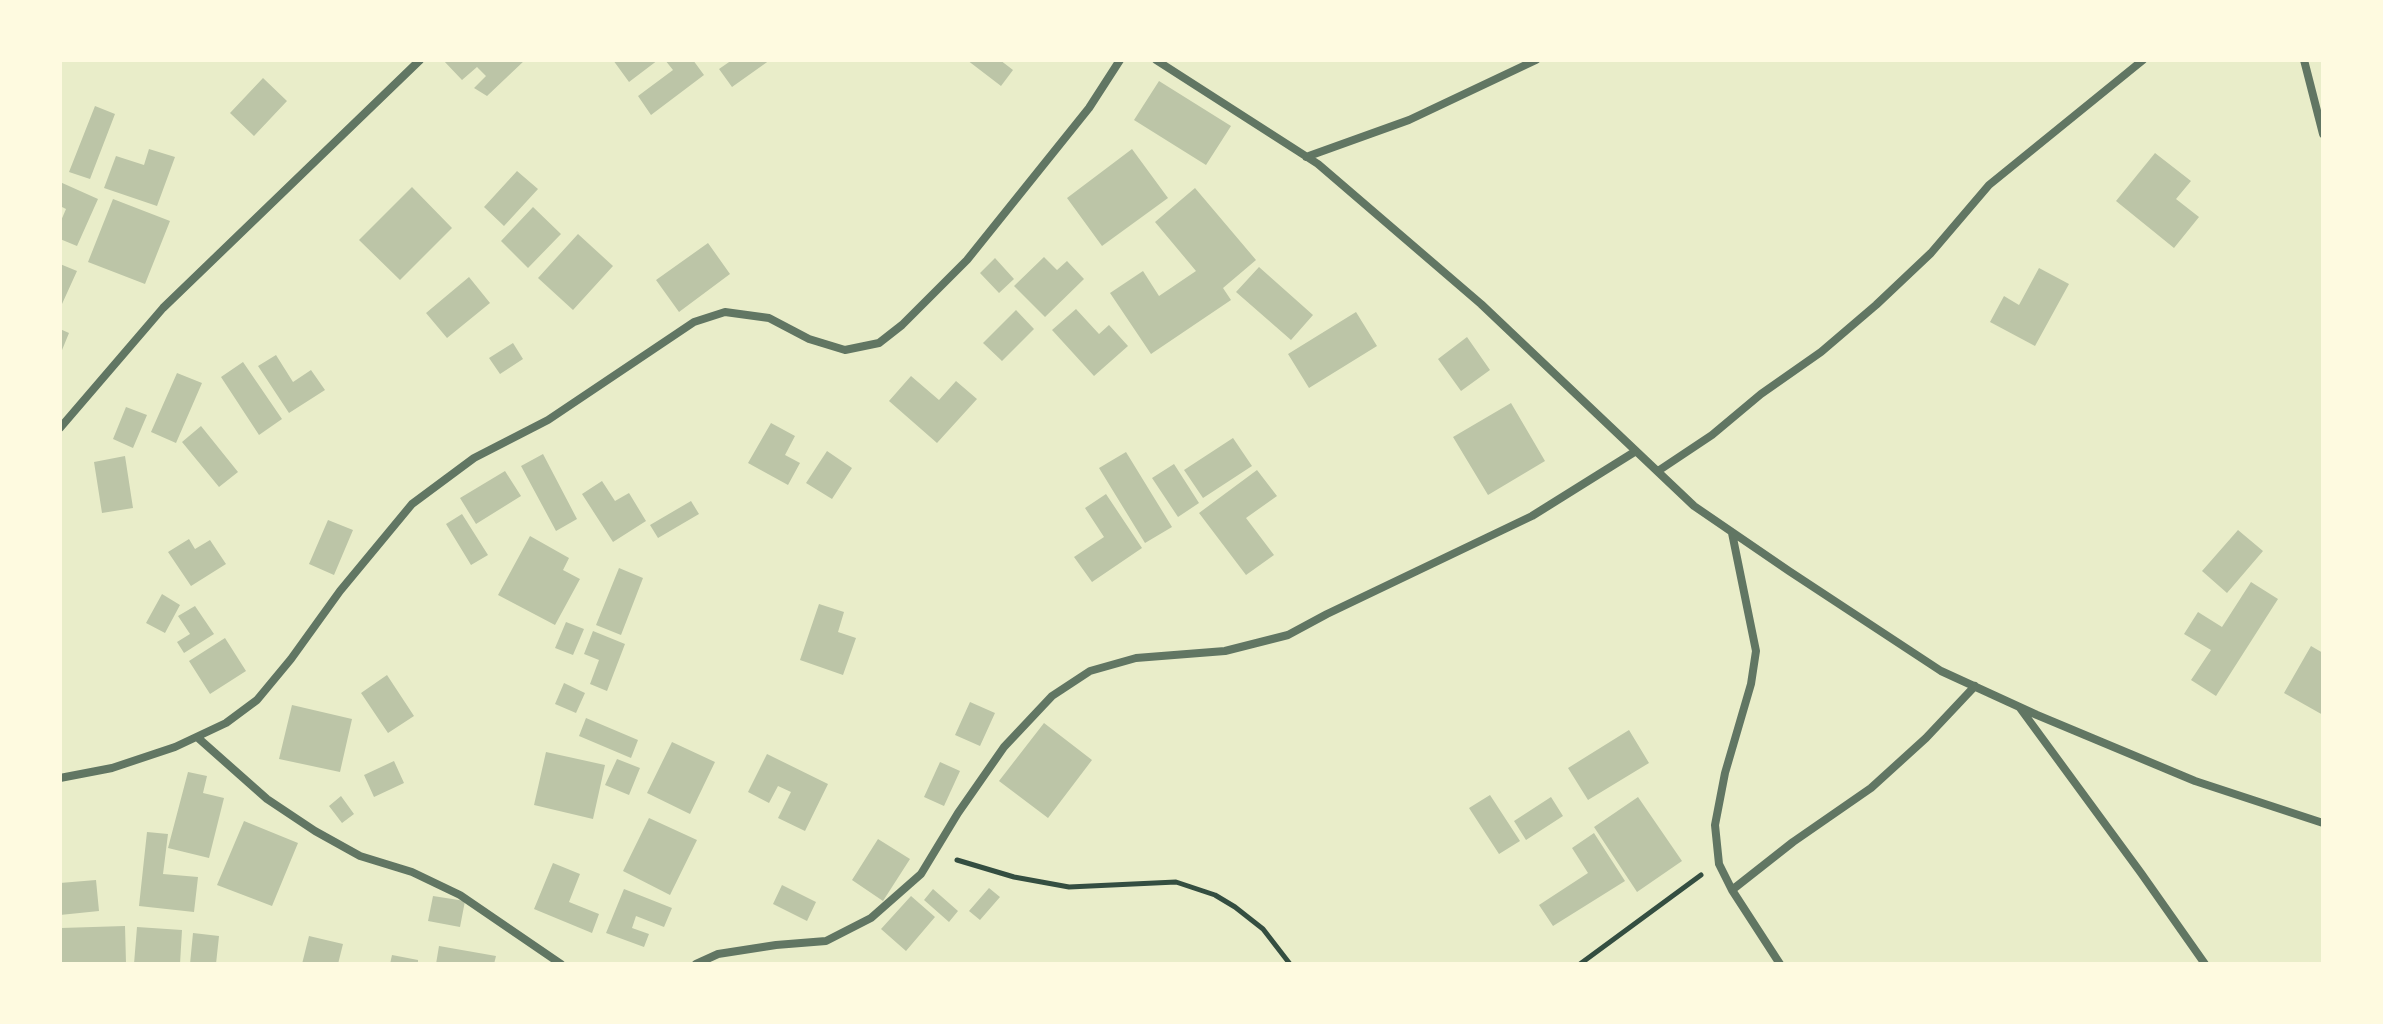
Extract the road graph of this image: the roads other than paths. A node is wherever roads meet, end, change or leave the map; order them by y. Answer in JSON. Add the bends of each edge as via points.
{"nodes":[{"id":1,"x":420,"y":60,"type":"edge"},
{"id":2,"x":1120,"y":60,"type":"edge"},
{"id":3,"x":1156,"y":60,"type":"edge"},
{"id":4,"x":1536,"y":60,"type":"edge"},
{"id":5,"x":2143,"y":60,"type":"edge"},
{"id":6,"x":2304,"y":60,"type":"edge"},
{"id":7,"x":2323,"y":134,"type":"edge"},
{"id":8,"x":1306,"y":157,"type":"junction"},
{"id":9,"x":60,"y":428,"type":"edge"},
{"id":10,"x":1636,"y":451,"type":"junction"},
{"id":11,"x":1658,"y":471,"type":"junction"},
{"id":12,"x":1732,"y":533,"type":"junction"},
{"id":13,"x":1975,"y":686,"type":"junction"},
{"id":14,"x":2019,"y":707,"type":"junction"},
{"id":15,"x":197,"y":737,"type":"junction"},
{"id":16,"x":60,"y":778,"type":"edge"},
{"id":17,"x":2323,"y":823,"type":"edge"},
{"id":18,"x":1732,"y":890,"type":"junction"},
{"id":19,"x":561,"y":964,"type":"edge"},
{"id":20,"x":696,"y":964,"type":"edge"},
{"id":21,"x":1780,"y":964,"type":"edge"},
{"id":22,"x":2205,"y":964,"type":"edge"}],
"edges":[{"from":1,"to":9,"type":"street","via":[[163,308]]},
{"from":2,"to":15,"type":"street","via":[[1089,108],[967,260],[879,343],[845,350],[769,318],[725,312],[694,322],[548,420],[474,458],[412,504],[257,700]]},
{"from":3,"to":8,"type":"street"},
{"from":4,"to":8,"type":"street","via":[[1409,120]]},
{"from":5,"to":11,"type":"street","via":[[1989,185],[1931,253],[1821,352]]},
{"from":6,"to":7,"type":"street"},
{"from":8,"to":10,"type":"street","via":[[1481,304]]},
{"from":10,"to":11,"type":"street"},
{"from":10,"to":20,"type":"street","via":[[1532,516],[1288,635],[1225,651],[1136,658],[1090,671],[1052,696],[1004,747],[921,874],[871,918],[826,941],[718,954]]},
{"from":11,"to":12,"type":"street"},
{"from":12,"to":13,"type":"street","via":[[1941,671]]},
{"from":12,"to":18,"type":"street","via":[[1756,651],[1715,825],[1719,864]]},
{"from":13,"to":14,"type":"street"},
{"from":13,"to":18,"type":"street","via":[[1871,788]]},
{"from":14,"to":17,"type":"street","via":[[2195,781]]},
{"from":14,"to":22,"type":"street"},
{"from":15,"to":16,"type":"street","via":[[112,768]]},
{"from":15,"to":19,"type":"street","via":[[267,799],[315,831],[360,856],[460,895]]},
{"from":18,"to":21,"type":"street"}]}
